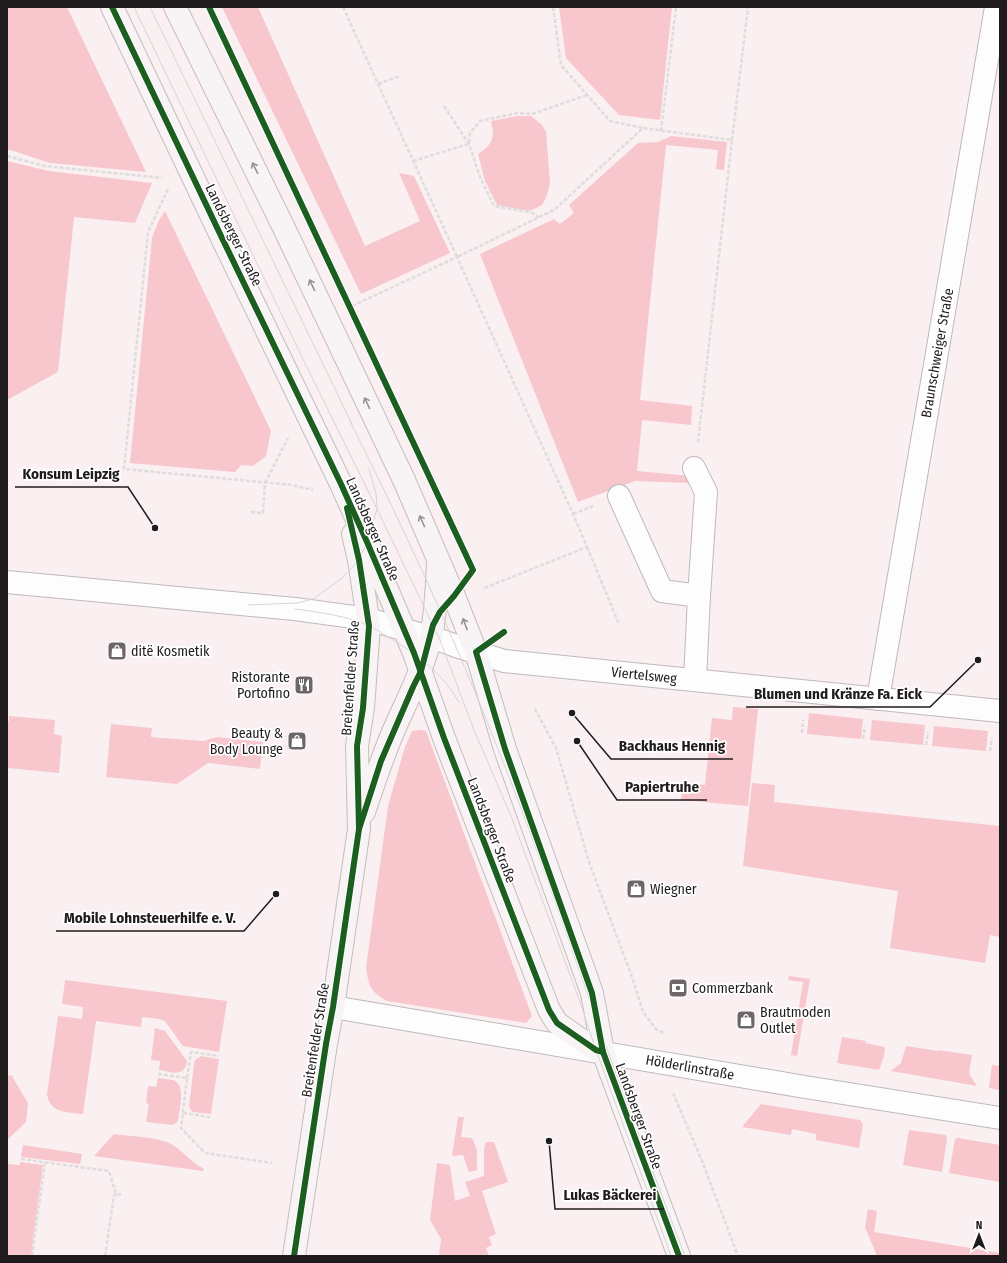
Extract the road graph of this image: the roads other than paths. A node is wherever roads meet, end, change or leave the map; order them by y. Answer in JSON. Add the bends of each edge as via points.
{"nodes":[{"id":1,"x":112,"y":7,"type":"edge"},
{"id":2,"x":175,"y":7,"type":"edge"},
{"id":3,"x":996,"y":7,"type":"edge"},
{"id":4,"x":694,"y":468,"type":"road end"},
{"id":5,"x":341,"y":484,"type":"junction"},
{"id":6,"x":619,"y":496,"type":"dead end"},
{"id":7,"x":438,"y":556,"type":"junction"},
{"id":8,"x":7,"y":582,"type":"edge"},
{"id":9,"x":699,"y":596,"type":"junction"},
{"id":10,"x":368,"y":620,"type":"junction"},
{"id":11,"x":404,"y":630,"type":"junction"},
{"id":12,"x":431,"y":637,"type":"junction"},
{"id":13,"x":476,"y":652,"type":"junction"},
{"id":14,"x":421,"y":671,"type":"junction"},
{"id":15,"x":695,"y":680,"type":"junction"},
{"id":16,"x":878,"y":699,"type":"junction"},
{"id":17,"x":1000,"y":711,"type":"edge"},
{"id":18,"x":358,"y":829,"type":"junction"},
{"id":19,"x":333,"y":1007,"type":"junction"},
{"id":20,"x":603,"y":1052,"type":"junction"},
{"id":21,"x":1000,"y":1118,"type":"edge"},
{"id":22,"x":294,"y":1256,"type":"edge"},
{"id":23,"x":679,"y":1256,"type":"edge"}],
"edges":[{"from":1,"to":5,"type":"main road","name":"Landsberger Straße"},
{"from":7,"to":2,"type":"main road","name":"Landsberger Straße","one_way":true,"via":[[284,228]]},
{"from":3,"to":16,"type":"street","name":"Braunschweiger Straße"},
{"from":4,"to":9,"type":"street","via":[[706,492]]},
{"from":5,"to":10,"type":"main road","name":"Breitenfelder Straße"},
{"from":5,"to":11,"type":"main road","name":"Landsberger Straße"},
{"from":6,"to":9,"type":"street","via":[[662,591]]},
{"from":7,"to":12,"type":"main road","name":"Breitenfelder Straße"},
{"from":13,"to":7,"type":"main road","name":"Landsberger Straße","one_way":true},
{"from":8,"to":10,"type":"street","name":"Viertelsweg","via":[[295,609]]},
{"from":9,"to":15,"type":"street"},
{"from":10,"to":11,"type":"street","name":"Viertelsweg"},
{"from":10,"to":18,"type":"main road","name":"Breitenfelder Straße","via":[[363,701],[357,746]]},
{"from":11,"to":12,"type":"street","name":"Viertelsweg"},
{"from":11,"to":14,"type":"main road","name":"Landsberger Straße"},
{"from":12,"to":13,"type":"street","name":"Viertelsweg"},
{"from":12,"to":14,"type":"main road","name":"Breitenfelder Straße"},
{"from":13,"to":15,"type":"street","name":"Viertelsweg","via":[[504,661]]},
{"from":13,"to":20,"type":"main road","name":"Landsberger Straße","via":[[505,749],[592,993]]},
{"from":14,"to":18,"type":"main road","name":"Breitenfelder Straße","via":[[381,761]]},
{"from":14,"to":20,"type":"main road","name":"Landsberger Straße","via":[[444,738],[549,1010],[556,1023]]},
{"from":15,"to":16,"type":"street","name":"Viertelsweg"},
{"from":16,"to":17,"type":"street","name":"Viertelsweg"},
{"from":18,"to":19,"type":"main road","name":"Breitenfelder Straße"},
{"from":19,"to":20,"type":"street","name":"Hölderlinstraße"},
{"from":19,"to":22,"type":"main road","name":"Breitenfelder Straße"},
{"from":20,"to":21,"type":"street","name":"Hölderlinstraße"},
{"from":20,"to":23,"type":"main road","name":"Landsberger Straße"}]}
